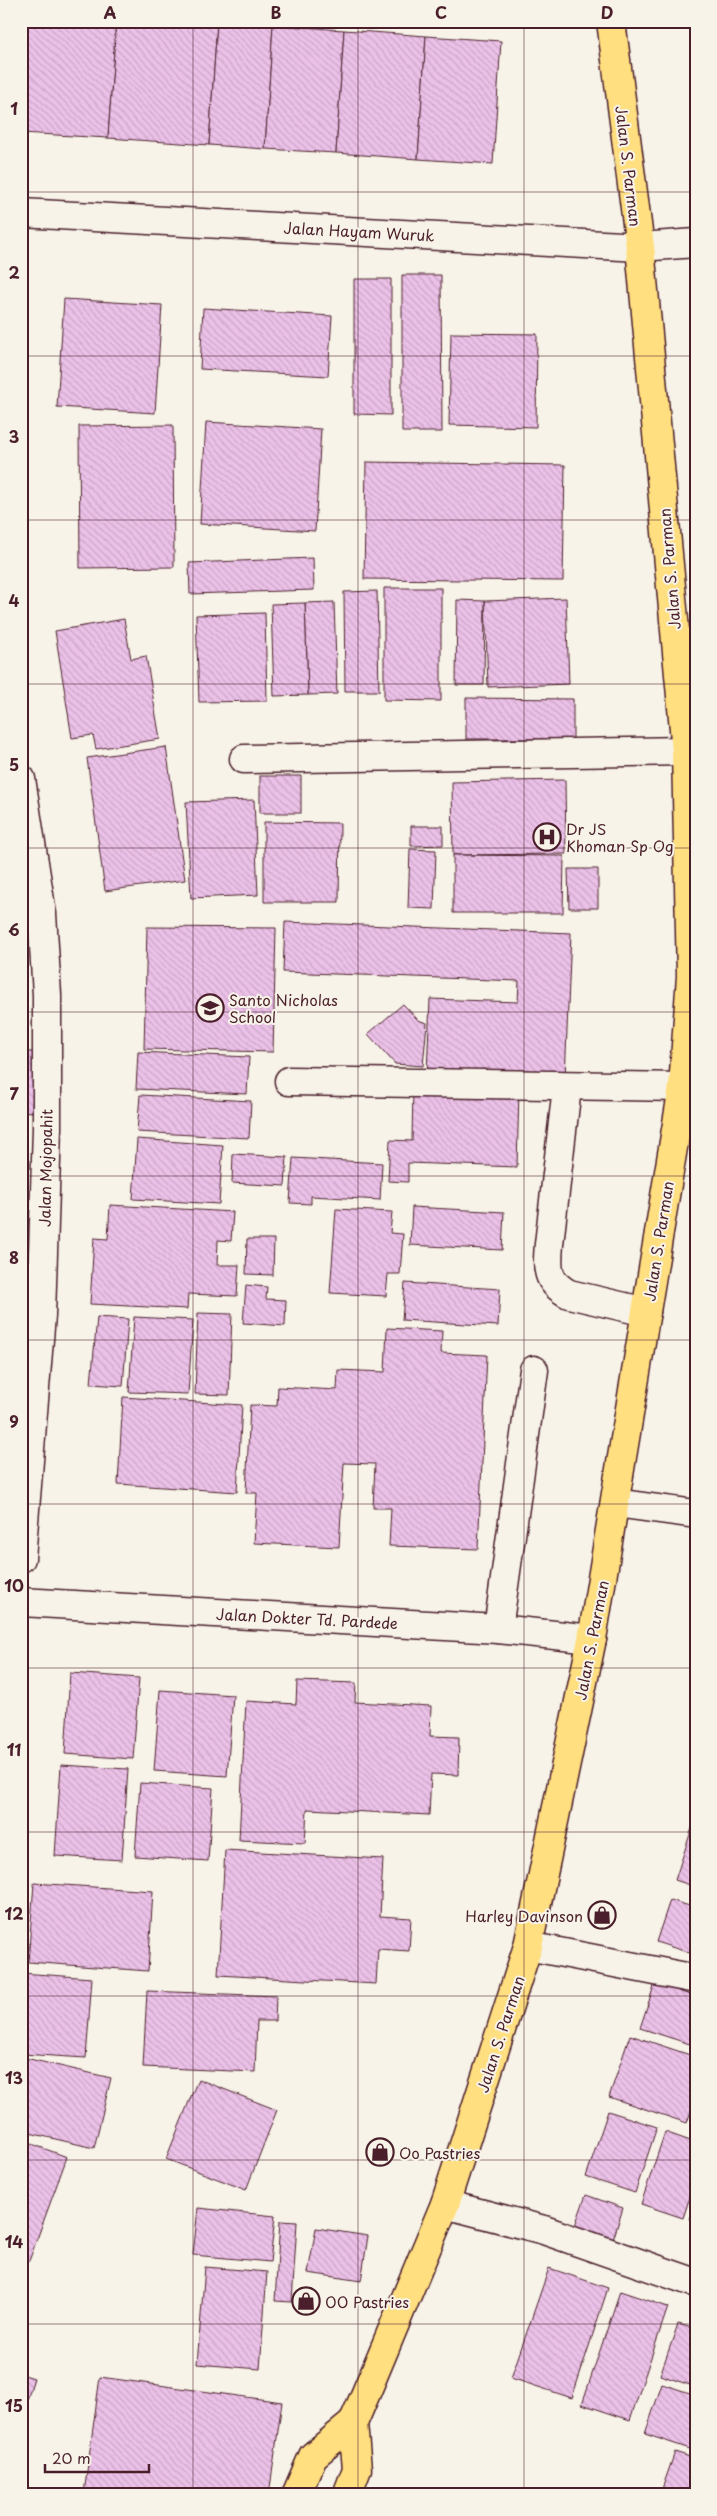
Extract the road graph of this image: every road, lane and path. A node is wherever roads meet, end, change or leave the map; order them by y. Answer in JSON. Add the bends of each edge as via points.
{"nodes":[{"id":1,"x":611,"y":21,"type":"edge"},
{"id":2,"x":21,"y":213,"type":"edge"},
{"id":3,"x":696,"y":243,"type":"edge"},
{"id":4,"x":640,"y":248,"type":"junction"},
{"id":5,"x":686,"y":751,"type":"junction"},
{"id":6,"x":244,"y":759,"type":"dead end"},
{"id":7,"x":21,"y":779,"type":"edge"},
{"id":8,"x":693,"y":976,"type":"edge"},
{"id":9,"x":288,"y":1081,"type":"dead end"},
{"id":10,"x":567,"y":1087,"type":"junction"},
{"id":11,"x":683,"y":1087,"type":"junction"},
{"id":12,"x":646,"y":1312,"type":"junction"},
{"id":13,"x":534,"y":1370,"type":"dead end"},
{"id":14,"x":615,"y":1503,"type":"junction"},
{"id":15,"x":696,"y":1514,"type":"edge"},
{"id":16,"x":21,"y":1558,"type":"edge"},
{"id":17,"x":21,"y":1602,"type":"edge"},
{"id":18,"x":498,"y":1629,"type":"junction"},
{"id":19,"x":592,"y":1639,"type":"junction"},
{"id":20,"x":528,"y":1946,"type":"junction"},
{"id":21,"x":696,"y":1979,"type":"edge"},
{"id":22,"x":445,"y":2204,"type":"junction"},
{"id":23,"x":696,"y":2283,"type":"edge"},
{"id":24,"x":353,"y":2423,"type":"junction"},
{"id":25,"x":296,"y":2495,"type":"edge"},
{"id":26,"x":347,"y":2495,"type":"edge"}],
"edges":[{"from":1,"to":4,"type":"main road","name":"Jalan S. Parman"},
{"from":2,"to":4,"type":"street","name":"Jalan Hayam Wuruk"},
{"from":3,"to":4,"type":"street","name":"Jalan Hayam Wuruk"},
{"from":4,"to":5,"type":"main road","name":"Jalan S. Parman"},
{"from":5,"to":6,"type":"street"},
{"from":5,"to":8,"type":"main road","name":"Jalan S. Parman"},
{"from":7,"to":16,"type":"street","name":"Jalan Mojopahit","via":[[42,914],[46,995],[41,1315]]},
{"from":8,"to":11,"type":"main road","name":"Jalan S. Parman"},
{"from":9,"to":10,"type":"street"},
{"from":10,"to":11,"type":"street"},
{"from":10,"to":12,"type":"street","via":[[549,1244],[549,1273],[555,1285],[569,1294]]},
{"from":11,"to":12,"type":"main road","name":"Jalan S. Parman"},
{"from":12,"to":14,"type":"main road","name":"Jalan S. Parman"},
{"from":13,"to":18,"type":"street"},
{"from":14,"to":15,"type":"street"},
{"from":14,"to":19,"type":"main road","name":"Jalan S. Parman"},
{"from":17,"to":18,"type":"street","name":"Jalan Dokter Td. Pardede"},
{"from":18,"to":19,"type":"street","name":"Jalan Dokter Td. Pardede"},
{"from":19,"to":20,"type":"main road","name":"Jalan S. Parman"},
{"from":20,"to":21,"type":"street"},
{"from":20,"to":22,"type":"main road","name":"Jalan S. Parman"},
{"from":22,"to":23,"type":"street","via":[[544,2230]]},
{"from":22,"to":24,"type":"main road","name":"Jalan S. Parman"},
{"from":24,"to":25,"type":"main road","name":"Jalan S. Parman","via":[[313,2456]]},
{"from":24,"to":26,"type":"main road","name":"Jalan S. Parman","via":[[357,2469]]}]}
